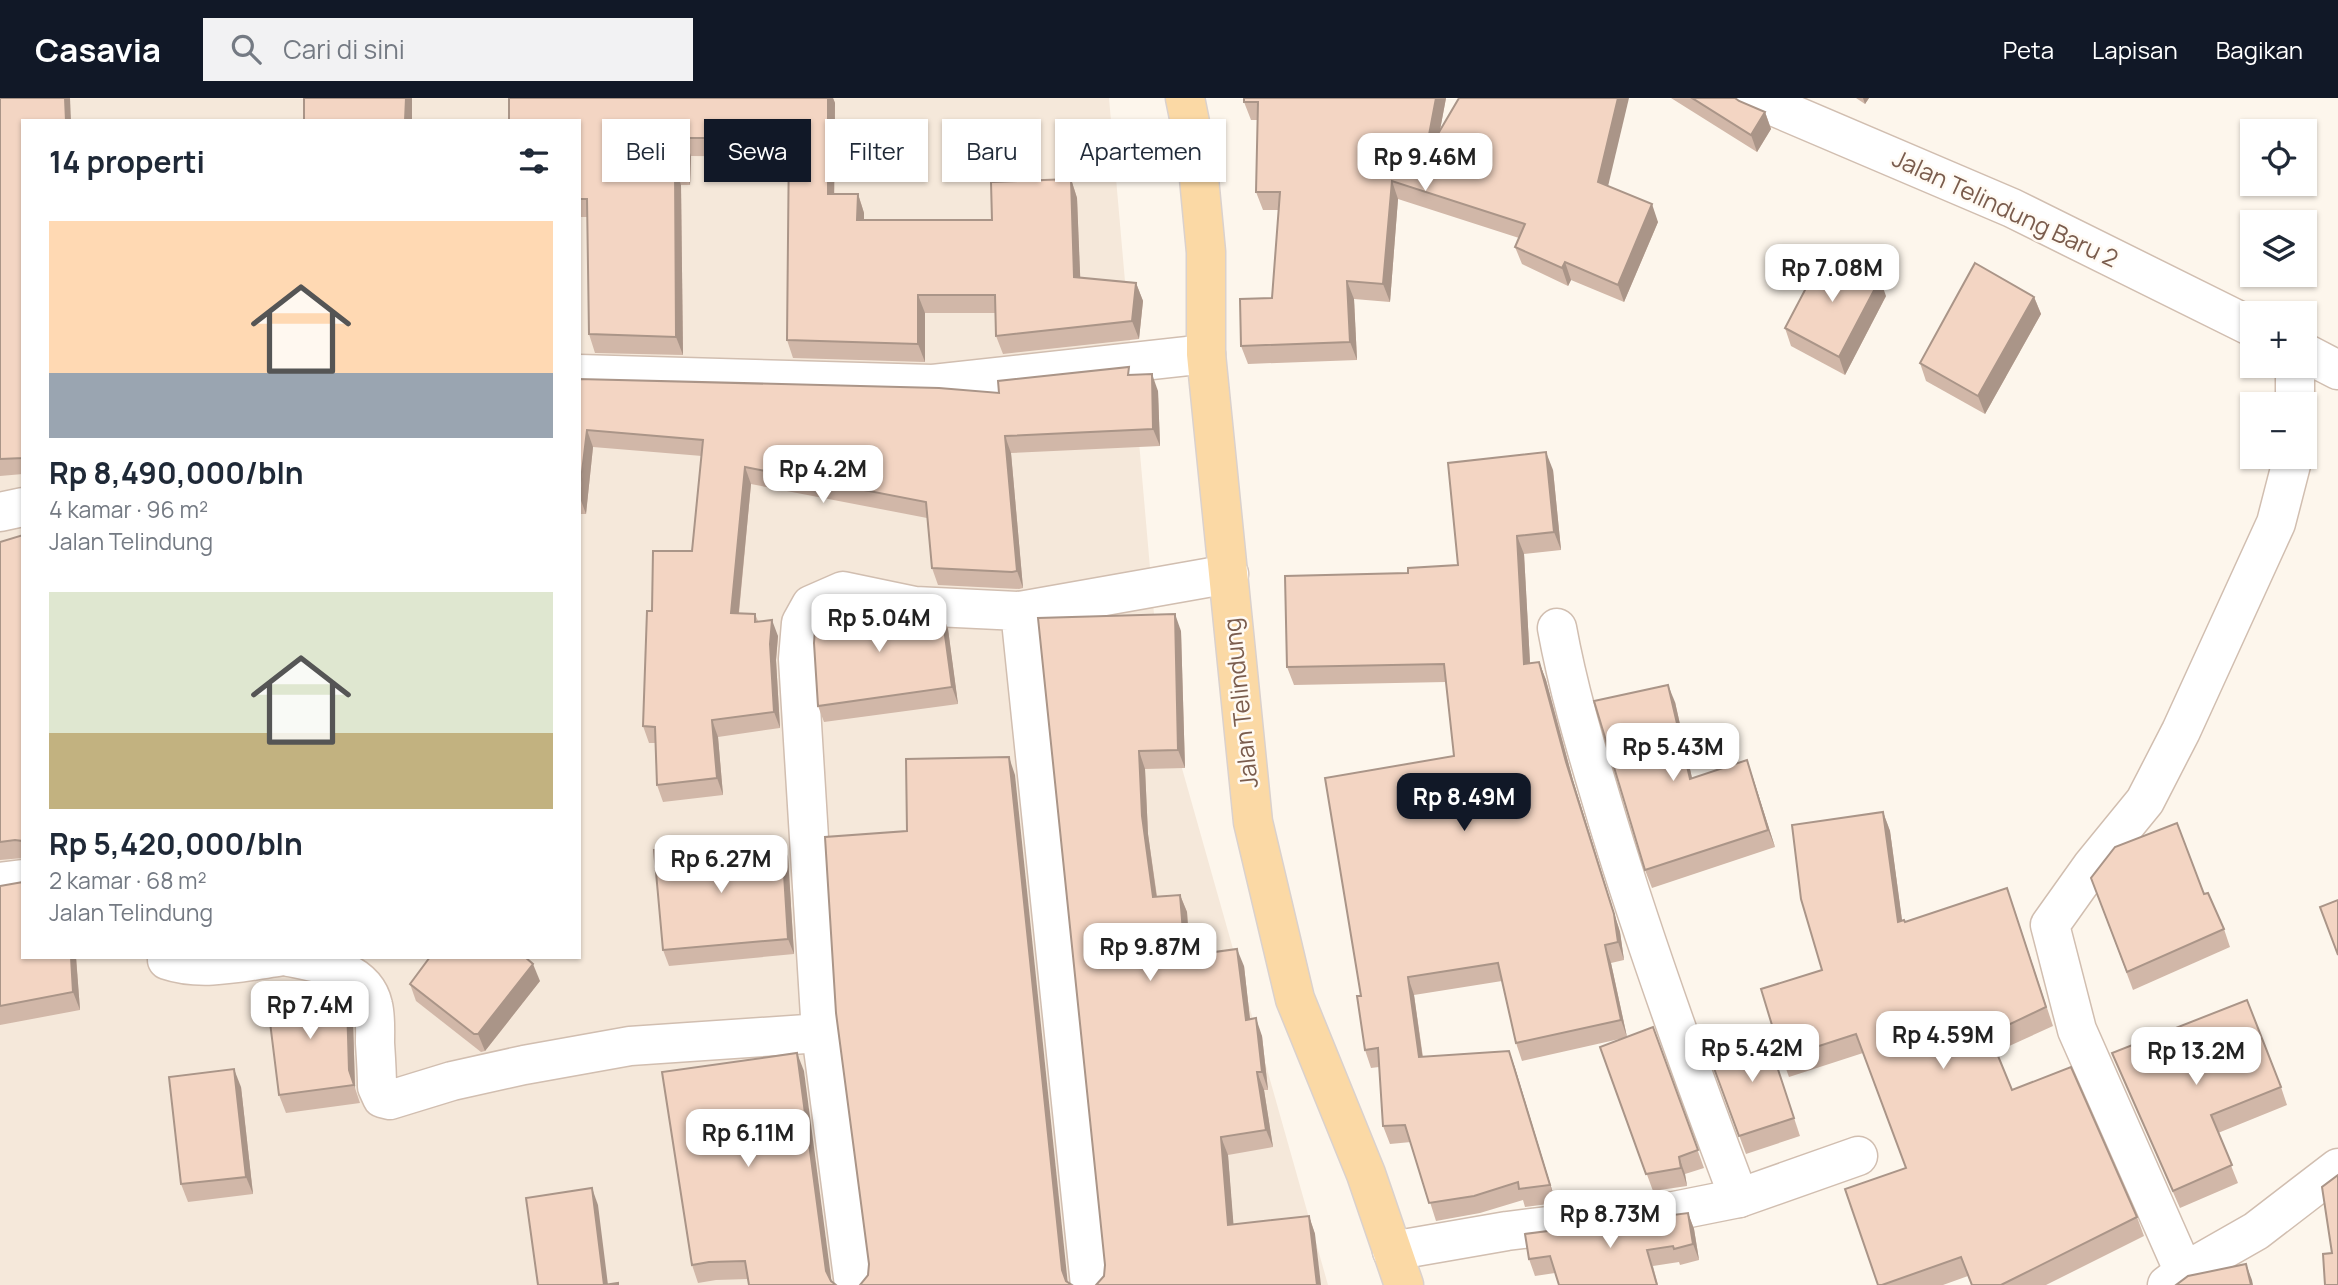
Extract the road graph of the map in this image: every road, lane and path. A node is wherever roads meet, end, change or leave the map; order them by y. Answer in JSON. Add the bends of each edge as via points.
{"nodes":[{"id":1,"x":1185,"y":98,"type":"edge"},
{"id":2,"x":1754,"y":98,"type":"edge"},
{"id":3,"x":2240,"y":321,"type":"edge"},
{"id":4,"x":1206,"y":354,"type":"junction"},
{"id":5,"x":2317,"y":359,"type":"edge"},
{"id":6,"x":2338,"y":370,"type":"edge"},
{"id":7,"x":581,"y":374,"type":"edge"},
{"id":8,"x":2290,"y":469,"type":"edge"},
{"id":9,"x":21,"y":507,"type":"edge"},
{"id":10,"x":0,"y":512,"type":"edge"},
{"id":11,"x":1229,"y":574,"type":"junction"},
{"id":12,"x":1020,"y":611,"type":"junction"},
{"id":13,"x":1557,"y":628,"type":"dead end"},
{"id":14,"x":21,"y":879,"type":"edge"},
{"id":15,"x":0,"y":882,"type":"edge"},
{"id":16,"x":167,"y":959,"type":"edge"},
{"id":17,"x":262,"y":959,"type":"edge"},
{"id":18,"x":298,"y":959,"type":"edge"},
{"id":19,"x":821,"y":1033,"type":"junction"},
{"id":20,"x":1858,"y":1156,"type":"dead end"},
{"id":21,"x":2338,"y":1168,"type":"edge"},
{"id":22,"x":1739,"y":1198,"type":"junction"},
{"id":23,"x":1398,"y":1268,"type":"edge"},
{"id":24,"x":2175,"y":1279,"type":"edge"},
{"id":25,"x":854,"y":1285,"type":"edge"},
{"id":26,"x":1090,"y":1285,"type":"edge"}],
"edges":[{"from":1,"to":4,"type":"main road","name":"Jalan Telindung","via":[[1197,157],[1206,252]]},
{"from":2,"to":3,"type":"street","name":"Jalan Telindung Baru 2","via":[[2012,208]]},
{"from":4,"to":7,"type":"street","via":[[933,384]]},
{"from":4,"to":11,"type":"main road","name":"Jalan Telindung"},
{"from":5,"to":6,"type":"street"},
{"from":8,"to":24,"type":"street","via":[[2276,523],[2145,801],[2050,925],[2077,1030]]},
{"from":9,"to":10,"type":"street"},
{"from":11,"to":12,"type":"street"},
{"from":11,"to":23,"type":"main road","name":"Jalan Telindung","via":[[1253,822],[1286,958],[1296,999]]},
{"from":12,"to":19,"type":"street","via":[[915,606],[843,592],[811,605],[801,623],[798,659]]},
{"from":12,"to":26,"type":"street"},
{"from":13,"to":22,"type":"street","via":[[1572,701],[1627,884],[1670,1015]]},
{"from":14,"to":15,"type":"street"},
{"from":16,"to":17,"type":"street","via":[[213,965]]},
{"from":18,"to":19,"type":"street","via":[[340,971],[368,992],[373,1005],[378,1093],[390,1100],[512,1067],[630,1046]]},
{"from":19,"to":25,"type":"street"},
{"from":20,"to":22,"type":"street"},
{"from":21,"to":24,"type":"street","via":[[2256,1231]]},
{"from":22,"to":23,"type":"street","via":[[1674,1211],[1507,1231]]}]}
